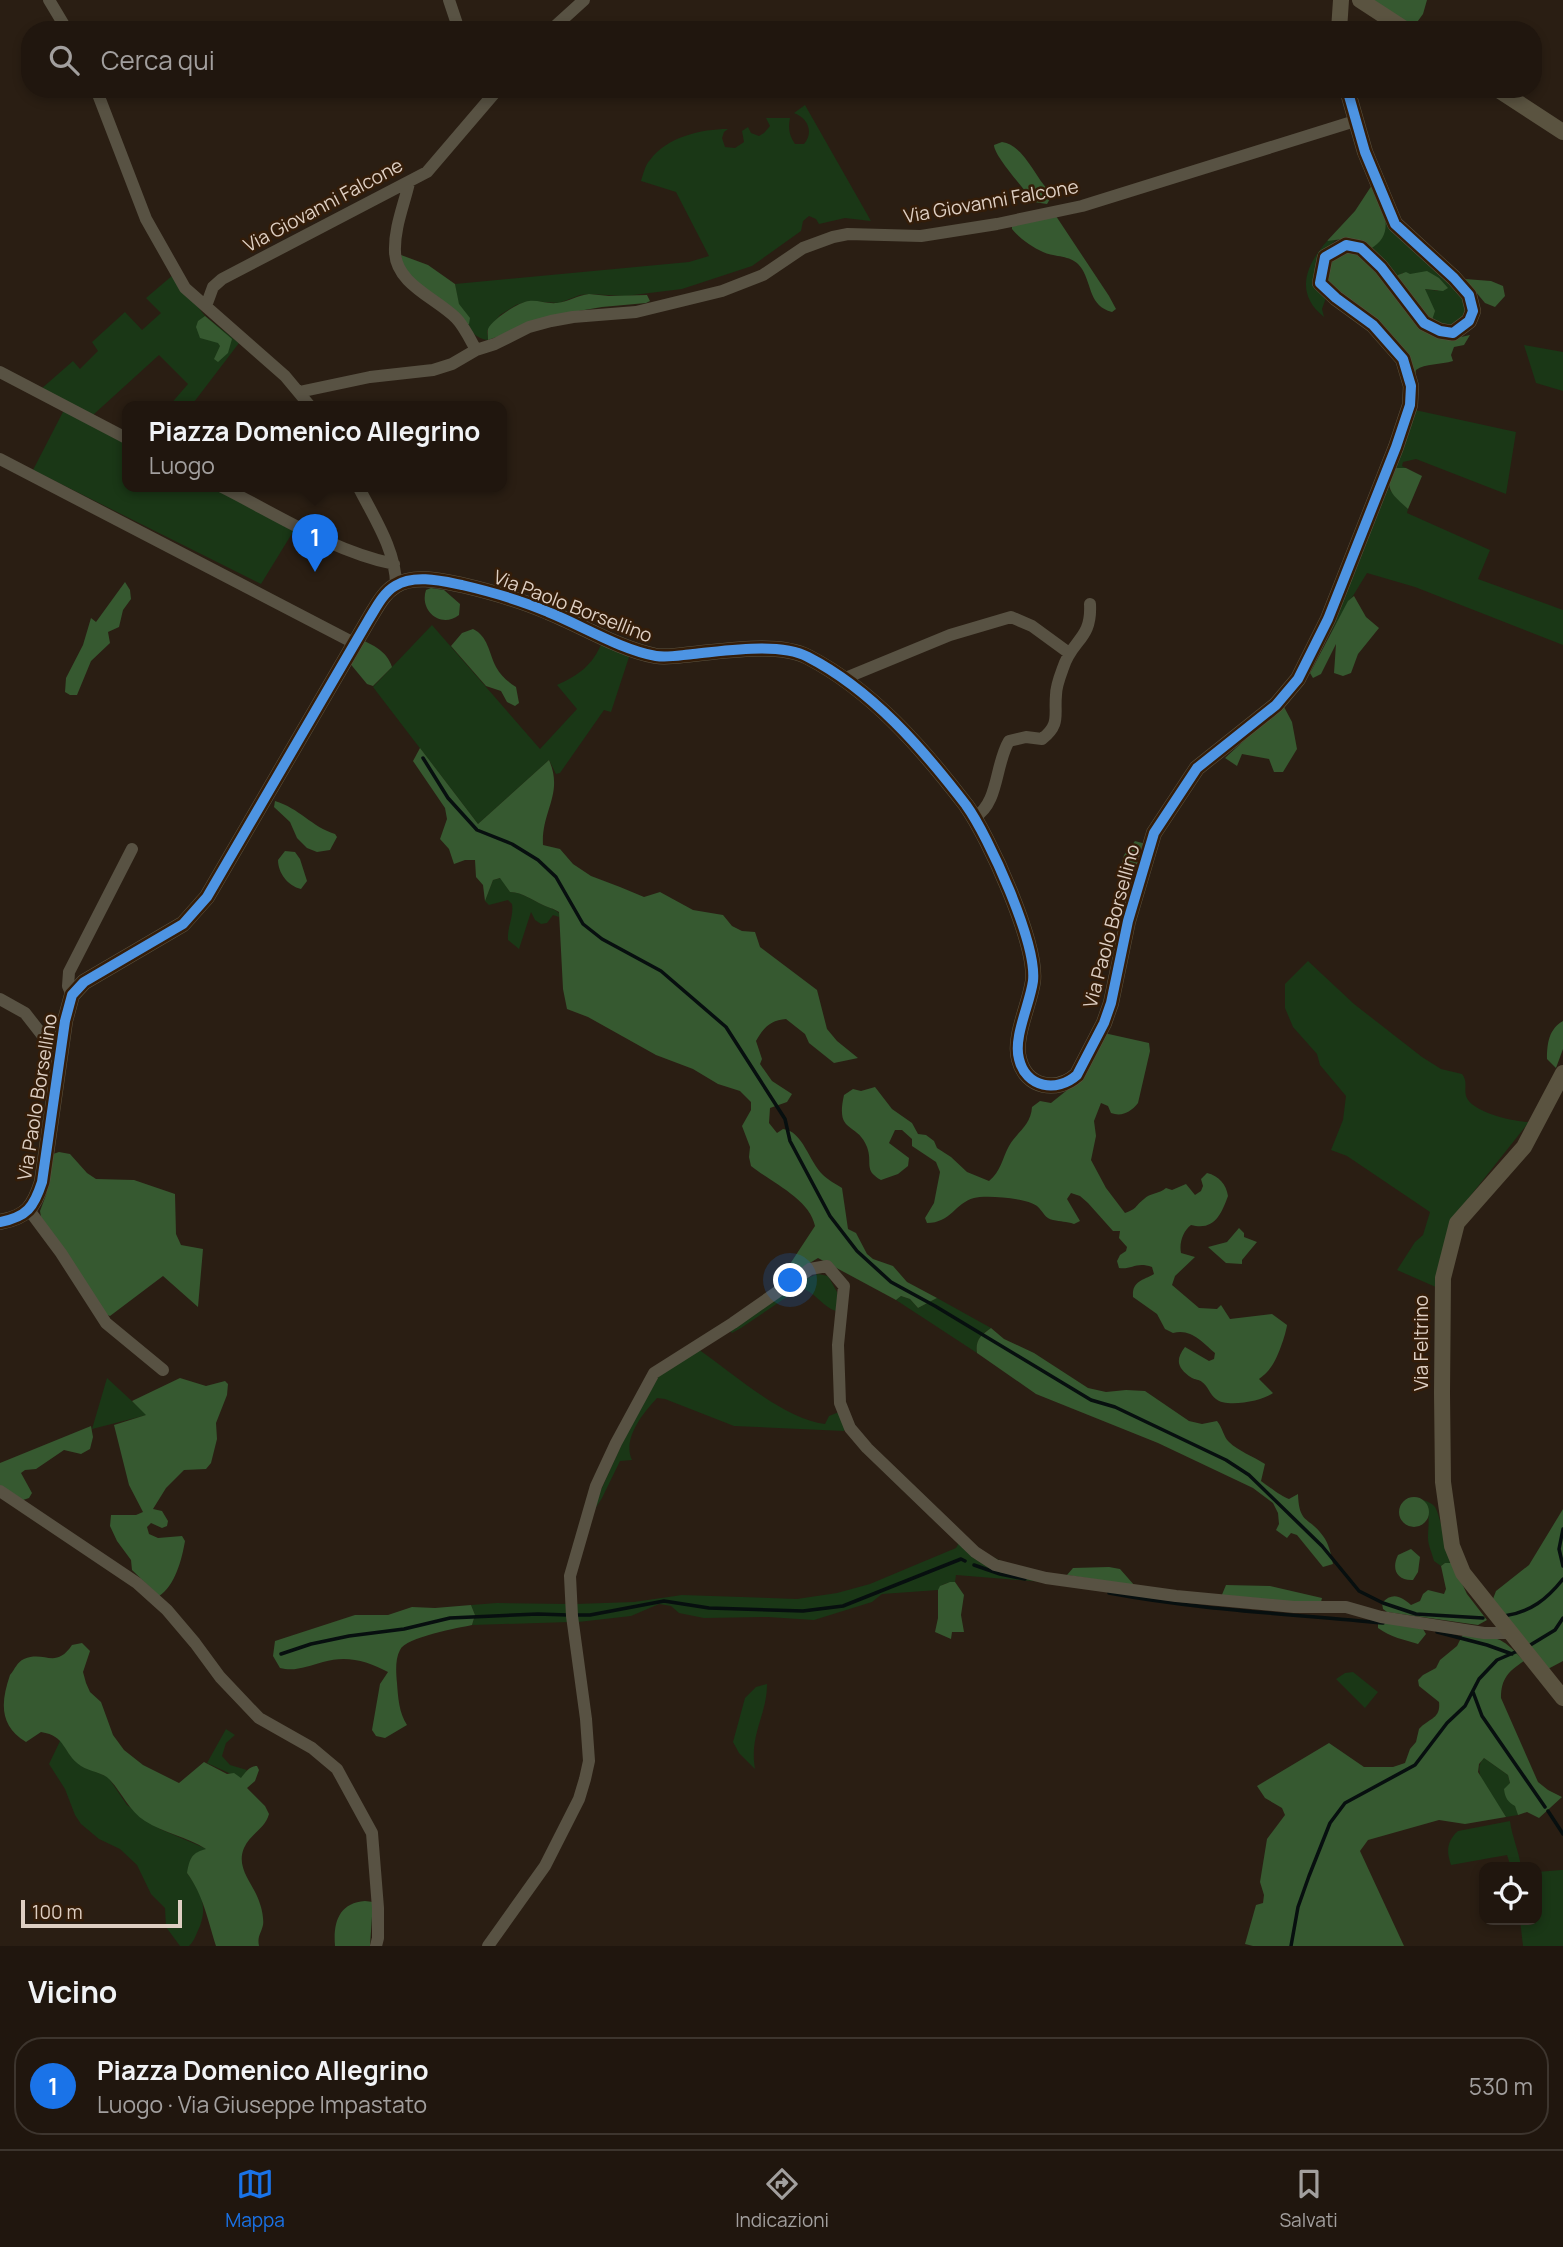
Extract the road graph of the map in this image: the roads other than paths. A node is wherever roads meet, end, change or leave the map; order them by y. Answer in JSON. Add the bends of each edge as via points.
{"nodes":[{"id":1,"x":50,"y":0,"type":"edge"},
{"id":2,"x":449,"y":0,"type":"edge"},
{"id":3,"x":584,"y":0,"type":"edge"},
{"id":4,"x":1341,"y":0,"type":"edge"},
{"id":5,"x":1360,"y":0,"type":"edge"},
{"id":6,"x":62,"y":21,"type":"edge"},
{"id":7,"x":456,"y":21,"type":"edge"},
{"id":8,"x":561,"y":21,"type":"edge"},
{"id":9,"x":1340,"y":21,"type":"edge"},
{"id":10,"x":1392,"y":21,"type":"edge"},
{"id":11,"x":99,"y":98,"type":"edge"},
{"id":12,"x":484,"y":98,"type":"edge"},
{"id":13,"x":491,"y":98,"type":"edge"},
{"id":14,"x":1349,"y":98,"type":"edge"},
{"id":15,"x":1511,"y":98,"type":"edge"},
{"id":16,"x":486,"y":104,"type":"junction"},
{"id":17,"x":1355,"y":121,"type":"junction"},
{"id":18,"x":1563,"y":132,"type":"edge"},
{"id":19,"x":409,"y":183,"type":"junction"},
{"id":20,"x":205,"y":306,"type":"junction"},
{"id":21,"x":476,"y":350,"type":"junction"},
{"id":22,"x":0,"y":372,"type":"edge"},
{"id":23,"x":299,"y":392,"type":"junction"},
{"id":24,"x":306,"y":401,"type":"edge"},
{"id":25,"x":122,"y":436,"type":"edge"},
{"id":26,"x":0,"y":459,"type":"edge"},
{"id":27,"x":232,"y":492,"type":"edge"},
{"id":28,"x":361,"y":492,"type":"edge"},
{"id":29,"x":394,"y":564,"type":"junction"},
{"id":30,"x":396,"y":584,"type":"junction"},
{"id":31,"x":1090,"y":604,"type":"dead end"},
{"id":32,"x":354,"y":642,"type":"junction"},
{"id":33,"x":1069,"y":653,"type":"junction"},
{"id":34,"x":843,"y":679,"type":"junction"},
{"id":35,"x":975,"y":817,"type":"junction"},
{"id":36,"x":132,"y":849,"type":"dead end"},
{"id":37,"x":72,"y":995,"type":"junction"},
{"id":38,"x":0,"y":999,"type":"edge"},
{"id":39,"x":62,"y":1044,"type":"junction"},
{"id":40,"x":1563,"y":1073,"type":"edge"},
{"id":41,"x":29,"y":1210,"type":"junction"},
{"id":42,"x":0,"y":1222,"type":"edge"},
{"id":43,"x":163,"y":1370,"type":"dead end"},
{"id":44,"x":0,"y":1491,"type":"edge"},
{"id":45,"x":1509,"y":1633,"type":"junction"},
{"id":46,"x":1563,"y":1698,"type":"edge"},
{"id":47,"x":376,"y":1946,"type":"edge"},
{"id":48,"x":488,"y":1946,"type":"edge"}],
"edges":[{"from":1,"to":6,"type":"street"},
{"from":2,"to":7,"type":"street"},
{"from":3,"to":8,"type":"street"},
{"from":4,"to":9,"type":"street"},
{"from":5,"to":10,"type":"street"},
{"from":11,"to":20,"type":"street","via":[[146,219],[185,288]]},
{"from":12,"to":16,"type":"street"},
{"from":13,"to":16,"type":"street","name":"Via Giovanni Falcone"},
{"from":14,"to":17,"type":"street","name":"Via Paolo Borsellino"},
{"from":15,"to":18,"type":"street"},
{"from":16,"to":19,"type":"street","name":"Via Giovanni Falcone","via":[[427,172]]},
{"from":17,"to":21,"type":"street","name":"Via Giovanni Falcone","via":[[1082,206],[920,236],[833,237],[803,248],[763,275],[722,291],[636,312],[551,321]]},
{"from":17,"to":35,"type":"street","name":"Via Paolo Borsellino","via":[[1395,224],[1454,278],[1469,295],[1473,311],[1459,330],[1440,331],[1423,323],[1362,248],[1346,245],[1325,257],[1320,283],[1373,325],[1403,359],[1411,386],[1410,404],[1328,619],[1304,669],[1276,705],[1197,768],[1154,833],[1104,1023],[1077,1075],[1060,1086],[1041,1084],[1019,1059],[1033,964],[1022,925]]},
{"from":19,"to":20,"type":"street","name":"Via Giovanni Falcone","via":[[222,279]]},
{"from":19,"to":21,"type":"street","via":[[396,234],[400,269],[457,319]]},
{"from":20,"to":23,"type":"street"},
{"from":21,"to":23,"type":"street","name":"Via Giovanni Falcone","via":[[433,370]]},
{"from":22,"to":25,"type":"street"},
{"from":23,"to":24,"type":"street"},
{"from":26,"to":32,"type":"street"},
{"from":27,"to":29,"type":"street","via":[[360,555]]},
{"from":28,"to":29,"type":"street"},
{"from":29,"to":30,"type":"street"},
{"from":30,"to":32,"type":"street","name":"Via Paolo Borsellino"},
{"from":30,"to":34,"type":"street","name":"Via Paolo Borsellino","via":[[431,580],[511,597],[658,656],[787,650]]},
{"from":31,"to":33,"type":"street","via":[[1090,624]]},
{"from":32,"to":37,"type":"street","name":"Via Paolo Borsellino","via":[[207,898],[183,924],[108,966]]},
{"from":33,"to":34,"type":"street","via":[[1011,617],[950,635]]},
{"from":33,"to":35,"type":"street","via":[[1056,692],[1057,718],[1052,730],[1042,739],[1009,741],[988,806]]},
{"from":34,"to":35,"type":"street","name":"Via Paolo Borsellino","via":[[918,747]]},
{"from":36,"to":37,"type":"street","via":[[69,972]]},
{"from":37,"to":39,"type":"street","name":"Via Paolo Borsellino"},
{"from":38,"to":39,"type":"street","via":[[25,1013],[43,1035]]},
{"from":39,"to":41,"type":"street","name":"Via Paolo Borsellino","via":[[42,1182]]},
{"from":40,"to":45,"type":"street","name":"Via Feltrino","via":[[1524,1147],[1457,1223],[1443,1278],[1443,1482],[1452,1546],[1463,1573]]},
{"from":41,"to":42,"type":"street","name":"Via Paolo Borsellino","via":[[17,1219]]},
{"from":41,"to":43,"type":"street","via":[[106,1323]]},
{"from":44,"to":47,"type":"street","via":[[137,1583],[167,1610],[220,1677],[260,1718],[312,1748],[337,1769],[372,1833]]},
{"from":45,"to":46,"type":"street","name":"Via Feltrino"},
{"from":45,"to":48,"type":"street","via":[[1381,1617],[1346,1607],[1176,1596],[995,1565],[975,1552],[850,1428],[840,1403],[838,1345],[844,1286],[827,1266],[810,1269],[654,1373],[616,1443],[596,1486],[570,1576],[589,1761],[579,1798],[545,1866]]}]}
